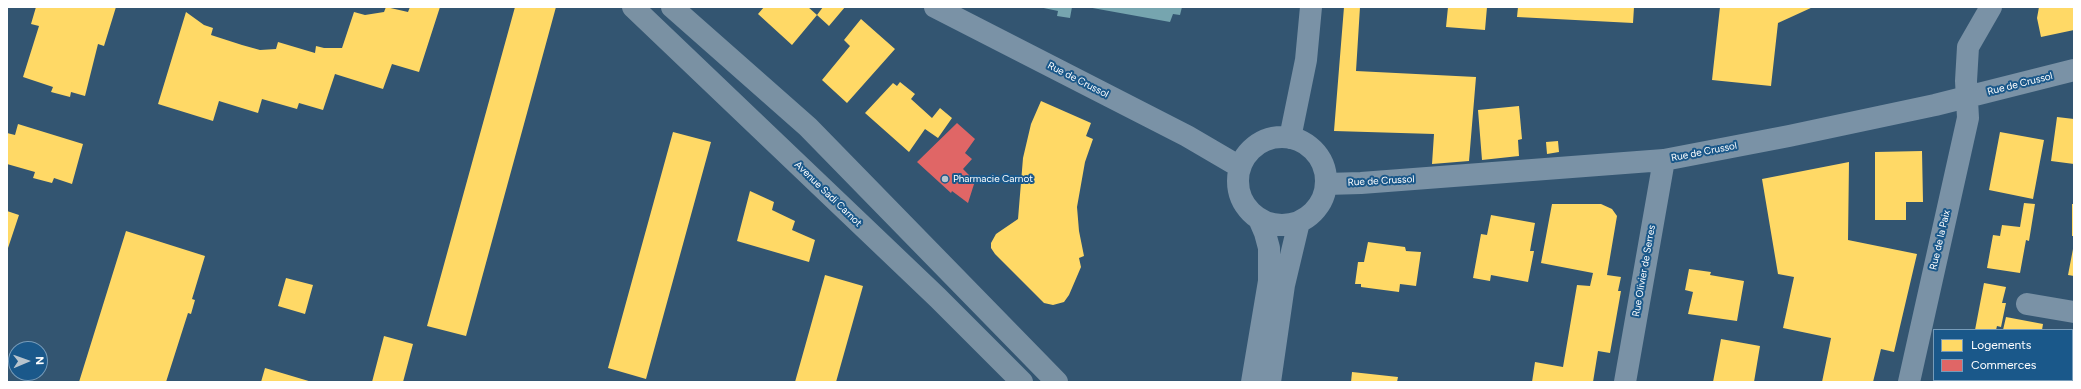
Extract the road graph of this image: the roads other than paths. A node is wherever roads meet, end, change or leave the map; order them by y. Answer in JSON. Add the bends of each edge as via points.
{"nodes":[{"id":1,"x":633,"y":7,"type":"edge"},
{"id":2,"x":672,"y":7,"type":"edge"},
{"id":3,"x":935,"y":7,"type":"edge"},
{"id":4,"x":1311,"y":7,"type":"edge"},
{"id":5,"x":1991,"y":7,"type":"edge"},
{"id":6,"x":2074,"y":70,"type":"edge"},
{"id":7,"x":1967,"y":98,"type":"junction"},
{"id":8,"x":1290,"y":138,"type":"junction"},
{"id":9,"x":1664,"y":160,"type":"junction"},
{"id":10,"x":1240,"y":167,"type":"junction"},
{"id":11,"x":1326,"y":184,"type":"junction"},
{"id":12,"x":1259,"y":219,"type":"junction"},
{"id":13,"x":1299,"y":222,"type":"junction"},
{"id":14,"x":1267,"y":288,"type":"junction"},
{"id":15,"x":2027,"y":304,"type":"dead end"},
{"id":16,"x":2074,"y":312,"type":"edge"},
{"id":17,"x":1022,"y":382,"type":"edge"},
{"id":18,"x":1057,"y":382,"type":"edge"},
{"id":19,"x":1244,"y":382,"type":"edge"},
{"id":20,"x":1252,"y":382,"type":"edge"},
{"id":21,"x":1270,"y":382,"type":"edge"},
{"id":22,"x":1624,"y":382,"type":"edge"},
{"id":23,"x":1909,"y":382,"type":"edge"}],
"edges":[{"from":1,"to":17,"type":"main road","name":"Avenue Sadi Carnot","via":[[938,298]]},
{"from":2,"to":18,"type":"main road","via":[[808,126]]},
{"from":3,"to":10,"type":"street","name":"Rue de Crussol","via":[[1187,136]]},
{"from":4,"to":8,"type":"street","via":[[1306,60]]},
{"from":5,"to":7,"type":"street","name":"Rue de la Paix","via":[[1968,47]]},
{"from":6,"to":7,"type":"street","name":"Rue de Crussol"},
{"from":7,"to":9,"type":"street","name":"Rue de Crussol"},
{"from":7,"to":23,"type":"street","name":"Rue de la Paix","via":[[1968,118]]},
{"from":8,"to":10,"type":"street","via":[[1265,140],[1246,156]]},
{"from":8,"to":11,"type":"street","via":[[1305,144],[1317,154],[1324,168]]},
{"from":9,"to":11,"type":"street","name":"Rue de Crussol"},
{"from":9,"to":22,"type":"street","name":"Rue Olivier de Serres"},
{"from":10,"to":12,"type":"street","via":[[1240,196],[1248,210]]},
{"from":11,"to":13,"type":"street","via":[[1322,200],[1312,213]]},
{"from":12,"to":13,"type":"street","via":[[1285,226]]},
{"from":12,"to":14,"type":"street","via":[[1266,233],[1269,248]]},
{"from":13,"to":21,"type":"street","via":[[1284,285]]},
{"from":14,"to":19,"type":"street","via":[[1258,300]]},
{"from":14,"to":20,"type":"street"},
{"from":15,"to":16,"type":"street"}]}
